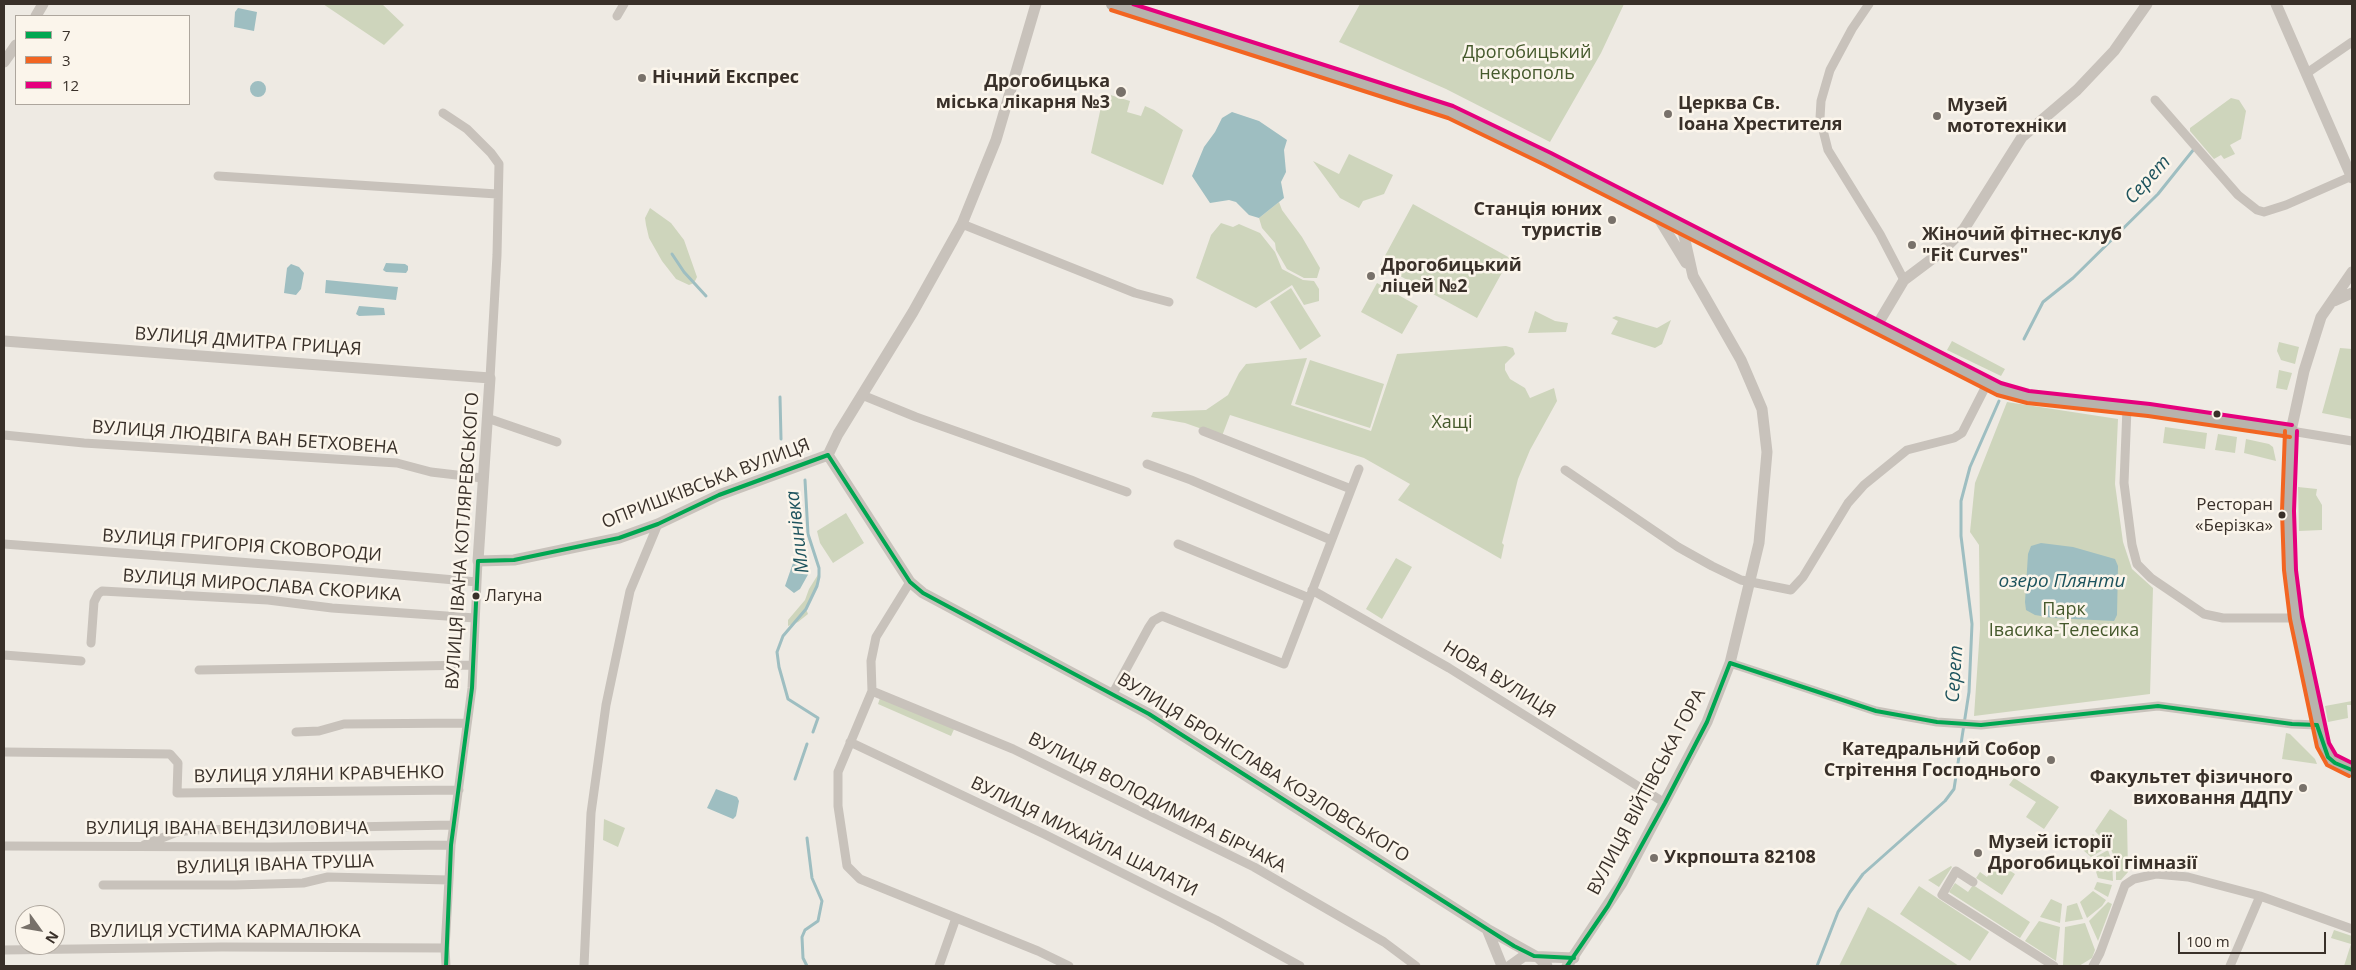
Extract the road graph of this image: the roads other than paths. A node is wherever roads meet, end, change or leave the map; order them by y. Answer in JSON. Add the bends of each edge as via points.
{"nodes":[{"id":1,"x":44,"y":4,"type":"edge"},
{"id":2,"x":624,"y":4,"type":"edge"},
{"id":3,"x":1036,"y":4,"type":"edge"},
{"id":4,"x":1113,"y":4,"type":"edge"},
{"id":5,"x":1869,"y":4,"type":"edge"},
{"id":6,"x":2147,"y":4,"type":"edge"},
{"id":7,"x":2276,"y":4,"type":"edge"},
{"id":8,"x":37,"y":15,"type":"edge"},
{"id":9,"x":618,"y":16,"type":"dead end"},
{"id":10,"x":2352,"y":42,"type":"edge"},
{"id":11,"x":15,"y":46,"type":"edge"},
{"id":12,"x":4,"y":62,"type":"edge"},
{"id":13,"x":2307,"y":73,"type":"junction"},
{"id":14,"x":2155,"y":100,"type":"dead end"},
{"id":15,"x":442,"y":113,"type":"dead end"},
{"id":16,"x":218,"y":176,"type":"dead end"},
{"id":17,"x":2352,"y":177,"type":"edge"},
{"id":18,"x":497,"y":194,"type":"junction"},
{"id":19,"x":1656,"y":214,"type":"junction"},
{"id":20,"x":962,"y":224,"type":"junction"},
{"id":21,"x":1682,"y":227,"type":"junction"},
{"id":22,"x":1700,"y":236,"type":"junction"},
{"id":23,"x":1688,"y":260,"type":"junction"},
{"id":24,"x":1691,"y":272,"type":"junction"},
{"id":25,"x":2352,"y":272,"type":"edge"},
{"id":26,"x":1904,"y":280,"type":"junction"},
{"id":27,"x":2352,"y":293,"type":"edge"},
{"id":28,"x":1169,"y":302,"type":"dead end"},
{"id":29,"x":2330,"y":303,"type":"junction"},
{"id":30,"x":1876,"y":327,"type":"junction"},
{"id":31,"x":4,"y":341,"type":"edge"},
{"id":32,"x":490,"y":378,"type":"junction"},
{"id":33,"x":1999,"y":389,"type":"junction"},
{"id":34,"x":862,"y":395,"type":"junction"},
{"id":35,"x":2127,"y":408,"type":"junction"},
{"id":36,"x":487,"y":418,"type":"junction"},
{"id":37,"x":1203,"y":431,"type":"dead end"},
{"id":38,"x":2290,"y":431,"type":"junction"},
{"id":39,"x":4,"y":434,"type":"edge"},
{"id":40,"x":2352,"y":441,"type":"edge"},
{"id":41,"x":557,"y":442,"type":"dead end"},
{"id":42,"x":828,"y":454,"type":"junction"},
{"id":43,"x":1147,"y":464,"type":"dead end"},
{"id":44,"x":1359,"y":469,"type":"dead end"},
{"id":45,"x":1565,"y":470,"type":"dead end"},
{"id":46,"x":482,"y":478,"type":"junction"},
{"id":47,"x":1351,"y":489,"type":"junction"},
{"id":48,"x":1127,"y":492,"type":"dead end"},
{"id":49,"x":658,"y":524,"type":"junction"},
{"id":50,"x":1331,"y":540,"type":"junction"},
{"id":51,"x":4,"y":544,"type":"edge"},
{"id":52,"x":1178,"y":544,"type":"dead end"},
{"id":53,"x":478,"y":561,"type":"junction"},
{"id":54,"x":477,"y":582,"type":"junction"},
{"id":55,"x":910,"y":582,"type":"junction"},
{"id":56,"x":1751,"y":582,"type":"junction"},
{"id":57,"x":1311,"y":594,"type":"junction"},
{"id":58,"x":475,"y":618,"type":"junction"},
{"id":59,"x":2296,"y":618,"type":"junction"},
{"id":60,"x":91,"y":643,"type":"dead end"},
{"id":61,"x":4,"y":655,"type":"edge"},
{"id":62,"x":81,"y":661,"type":"dead end"},
{"id":63,"x":1730,"y":663,"type":"junction"},
{"id":64,"x":473,"y":666,"type":"junction"},
{"id":65,"x":199,"y":670,"type":"dead end"},
{"id":66,"x":872,"y":691,"type":"junction"},
{"id":67,"x":1112,"y":695,"type":"junction"},
{"id":68,"x":467,"y":723,"type":"junction"},
{"id":69,"x":2318,"y":725,"type":"junction"},
{"id":70,"x":296,"y":732,"type":"dead end"},
{"id":71,"x":850,"y":742,"type":"junction"},
{"id":72,"x":4,"y":752,"type":"edge"},
{"id":73,"x":2352,"y":770,"type":"edge"},
{"id":74,"x":459,"y":790,"type":"junction"},
{"id":75,"x":1666,"y":803,"type":"junction"},
{"id":76,"x":453,"y":825,"type":"junction"},
{"id":77,"x":451,"y":845,"type":"junction"},
{"id":78,"x":4,"y":846,"type":"edge"},
{"id":79,"x":141,"y":846,"type":"junction"},
{"id":80,"x":449,"y":880,"type":"junction"},
{"id":81,"x":1973,"y":882,"type":"dead end"},
{"id":82,"x":103,"y":885,"type":"dead end"},
{"id":83,"x":2260,"y":896,"type":"junction"},
{"id":84,"x":956,"y":918,"type":"junction"},
{"id":85,"x":1487,"y":929,"type":"junction"},
{"id":86,"x":2352,"y":929,"type":"edge"},
{"id":87,"x":445,"y":948,"type":"junction"},
{"id":88,"x":4,"y":950,"type":"edge"},
{"id":89,"x":1534,"y":956,"type":"junction"},
{"id":90,"x":1571,"y":962,"type":"edge"},
{"id":91,"x":446,"y":966,"type":"edge"},
{"id":92,"x":584,"y":966,"type":"edge"},
{"id":93,"x":939,"y":966,"type":"edge"},
{"id":94,"x":1069,"y":966,"type":"edge"},
{"id":95,"x":1300,"y":966,"type":"edge"},
{"id":96,"x":1416,"y":966,"type":"edge"},
{"id":97,"x":1502,"y":966,"type":"edge"},
{"id":98,"x":1510,"y":966,"type":"edge"},
{"id":99,"x":1547,"y":966,"type":"edge"},
{"id":100,"x":2054,"y":966,"type":"edge"},
{"id":101,"x":2092,"y":966,"type":"edge"},
{"id":102,"x":2230,"y":966,"type":"edge"}],
"edges":[{"from":1,"to":8,"type":"street"},
{"from":2,"to":9,"type":"street"},
{"from":3,"to":20,"type":"street","via":[[996,140]]},
{"from":4,"to":19,"type":"main road","via":[[1450,112]]},
{"from":5,"to":26,"type":"street","via":[[1830,70],[1820,118],[1828,150]]},
{"from":6,"to":26,"type":"street","via":[[2114,51],[2022,137],[1964,229],[1940,253]]},
{"from":7,"to":13,"type":"street"},
{"from":10,"to":13,"type":"street"},
{"from":11,"to":12,"type":"street"},
{"from":13,"to":17,"type":"street"},
{"from":14,"to":17,"type":"street","via":[[2238,195],[2257,210],[2264,212],[2286,205]]},
{"from":15,"to":18,"type":"street","name":"ВУЛИЦЯ ІВАНА КОТЛЯРЕВСЬКОГО","via":[[467,129],[491,152],[499,164]]},
{"from":16,"to":18,"type":"street"},
{"from":18,"to":32,"type":"street","name":"ВУЛИЦЯ ІВАНА КОТЛЯРЕВСЬКОГО"},
{"from":19,"to":21,"type":"main road"},
{"from":19,"to":24,"type":"street"},
{"from":20,"to":28,"type":"street","via":[[1135,293]]},
{"from":20,"to":34,"type":"street"},
{"from":21,"to":22,"type":"main road"},
{"from":21,"to":23,"type":"street","name":"ВУЛИЦЯ ВІЙТІВСЬКА ГОРА"},
{"from":22,"to":23,"type":"street"},
{"from":22,"to":30,"type":"main road"},
{"from":23,"to":24,"type":"street","name":"ВУЛИЦЯ ВІЙТІВСЬКА ГОРА"},
{"from":24,"to":56,"type":"street","name":"ВУЛИЦЯ ВІЙТІВСЬКА ГОРА","via":[[1741,360],[1765,422],[1766,484]]},
{"from":25,"to":29,"type":"street"},
{"from":26,"to":30,"type":"street"},
{"from":27,"to":29,"type":"street"},
{"from":29,"to":38,"type":"street","via":[[2312,341]]},
{"from":30,"to":33,"type":"main road"},
{"from":31,"to":32,"type":"street","name":"ВУЛИЦЯ ДМИТРА ГРИЦАЯ"},
{"from":32,"to":36,"type":"street","name":"ВУЛИЦЯ ІВАНА КОТЛЯРЕВСЬКОГО"},
{"from":33,"to":35,"type":"main road"},
{"from":33,"to":56,"type":"street","via":[[1962,433],[1907,450],[1864,485],[1848,503],[1803,577],[1791,590]]},
{"from":34,"to":42,"type":"street"},
{"from":34,"to":48,"type":"street"},
{"from":35,"to":38,"type":"main road"},
{"from":35,"to":59,"type":"street","via":[[2124,483],[2137,564],[2204,614],[2223,618]]},
{"from":36,"to":41,"type":"street"},
{"from":36,"to":46,"type":"street","name":"ВУЛИЦЯ ІВАНА КОТЛЯРЕВСЬКОГО"},
{"from":37,"to":47,"type":"street"},
{"from":38,"to":40,"type":"street"},
{"from":38,"to":59,"type":"main road","via":[[2288,521]]},
{"from":39,"to":46,"type":"street","name":"ВУЛИЦЯ ЛЮДВІГА ВАН БЕТХОВЕНА","via":[[84,444],[397,464]]},
{"from":42,"to":49,"type":"street","name":"ОПРИШКІВСЬКА ВУЛИЦЯ","via":[[719,495]]},
{"from":42,"to":55,"type":"street","name":"ВУЛИЦЯ БРОНІСЛАВА КОЗЛОВСЬКОГО"},
{"from":43,"to":50,"type":"street"},
{"from":44,"to":47,"type":"street"},
{"from":45,"to":56,"type":"street","via":[[1678,547],[1741,580]]},
{"from":46,"to":53,"type":"street","name":"ВУЛИЦЯ ІВАНА КОТЛЯРЕВСЬКОГО"},
{"from":47,"to":50,"type":"street"},
{"from":49,"to":53,"type":"street","name":"ОПРИШКІВСЬКА ВУЛИЦЯ","via":[[576,549],[505,561]]},
{"from":49,"to":92,"type":"street","via":[[630,591],[606,706],[592,798]]},
{"from":50,"to":57,"type":"street"},
{"from":51,"to":54,"type":"street","name":"ВУЛИЦЯ ГРИГОРІЯ СКОВОРОДИ"},
{"from":52,"to":57,"type":"street","name":"НОВА ВУЛИЦЯ"},
{"from":53,"to":54,"type":"street","name":"ВУЛИЦЯ ІВАНА КОТЛЯРЕВСЬКОГО"},
{"from":54,"to":58,"type":"street","name":"ВУЛИЦЯ ІВАНА КОТЛЯРЕВСЬКОГО"},
{"from":55,"to":66,"type":"street","via":[[876,637],[871,661]]},
{"from":55,"to":67,"type":"street","name":"ВУЛИЦЯ БРОНІСЛАВА КОЗЛОВСЬКОГО","via":[[946,606]]},
{"from":56,"to":63,"type":"street","name":"ВУЛИЦЯ ВІЙТІВСЬКА ГОРА"},
{"from":57,"to":67,"type":"street","via":[[1284,664],[1168,618],[1157,618],[1148,627]]},
{"from":57,"to":75,"type":"street","name":"НОВА ВУЛИЦЯ","via":[[1449,668]]},
{"from":58,"to":60,"type":"street","name":"ВУЛИЦЯ МИРОСЛАВА СКОРИКА","via":[[268,600],[102,591],[94,602]]},
{"from":58,"to":64,"type":"street","name":"ВУЛИЦЯ ІВАНА КОТЛЯРЕВСЬКОГО"},
{"from":59,"to":69,"type":"main road"},
{"from":61,"to":62,"type":"street"},
{"from":63,"to":69,"type":"street","via":[[1879,712],[1916,720],[1974,724],[2158,706]]},
{"from":63,"to":75,"type":"street","name":"ВУЛИЦЯ ВІЙТІВСЬКА ГОРА","via":[[1707,722]]},
{"from":64,"to":65,"type":"street"},
{"from":64,"to":68,"type":"street","name":"ВУЛИЦЯ ІВАНА КОТЛЯРЕВСЬКОГО"},
{"from":66,"to":71,"type":"street"},
{"from":66,"to":96,"type":"street","name":"ВУЛИЦЯ ВОЛОДИМИРА БІРЧАКА","via":[[1013,749],[1254,867],[1384,942]]},
{"from":67,"to":85,"type":"street","name":"ВУЛИЦЯ БРОНІСЛАВА КОЗЛОВСЬКОГО","via":[[1174,730]]},
{"from":68,"to":70,"type":"street","via":[[344,724],[319,731]]},
{"from":68,"to":74,"type":"street","name":"ВУЛИЦЯ ІВАНА КОТЛЯРЕВСЬКОГО"},
{"from":69,"to":73,"type":"main road","via":[[2328,757]]},
{"from":71,"to":84,"type":"street","via":[[838,772],[837,786],[842,843],[850,872]]},
{"from":71,"to":95,"type":"street","name":"ВУЛИЦЯ МИХАЙЛА ШАЛАТИ","via":[[1061,842]]},
{"from":72,"to":74,"type":"street","name":"ВУЛИЦЯ УЛЯНИ КРАВЧЕНКО","via":[[170,754],[178,763],[178,793]]},
{"from":74,"to":76,"type":"street","name":"ВУЛИЦЯ ІВАНА КОТЛЯРЕВСЬКОГО"},
{"from":75,"to":90,"type":"street","name":"ВУЛИЦЯ ВІЙТІВСЬКА ГОРА","via":[[1608,906]]},
{"from":76,"to":77,"type":"street","name":"ВУЛИЦЯ ІВАНА КОТЛЯРЕВСЬКОГО"},
{"from":76,"to":79,"type":"street","via":[[194,830],[177,832]]},
{"from":77,"to":79,"type":"street","name":"ВУЛИЦЯ ІВАНА ВЕНДЗИЛОВИЧА"},
{"from":77,"to":80,"type":"street","name":"ВУЛИЦЯ ІВАНА КОТЛЯРЕВСЬКОГО"},
{"from":78,"to":79,"type":"street","name":"ВУЛИЦЯ ІВАНА ВЕНДЗИЛОВИЧА"},
{"from":80,"to":82,"type":"street","name":"ВУЛИЦЯ ІВАНА ТРУША","via":[[328,877],[303,883]]},
{"from":80,"to":87,"type":"street","name":"ВУЛИЦЯ ІВАНА КОТЛЯРЕВСЬКОГО"},
{"from":81,"to":100,"type":"street","via":[[1956,871],[1942,895]]},
{"from":83,"to":86,"type":"street"},
{"from":83,"to":101,"type":"street","via":[[2188,877],[2156,874],[2134,879],[2125,885],[2100,954]]},
{"from":83,"to":102,"type":"street"},
{"from":84,"to":93,"type":"street"},
{"from":84,"to":94,"type":"street"},
{"from":85,"to":89,"type":"street","name":"ВУЛИЦЯ БРОНІСЛАВА КОЗЛОВСЬКОГО"},
{"from":85,"to":97,"type":"street"},
{"from":87,"to":88,"type":"street","name":"ВУЛИЦЯ УСТИМА КАРМАЛЮКА"},
{"from":87,"to":91,"type":"street","name":"ВУЛИЦЯ ІВАНА КОТЛЯРЕВСЬКОГО"},
{"from":89,"to":90,"type":"street"},
{"from":89,"to":98,"type":"street","via":[[1518,958]]},
{"from":89,"to":99,"type":"street","name":"ВУЛИЦЯ БРОНІСЛАВА КОЗЛОВСЬКОГО"}]}
